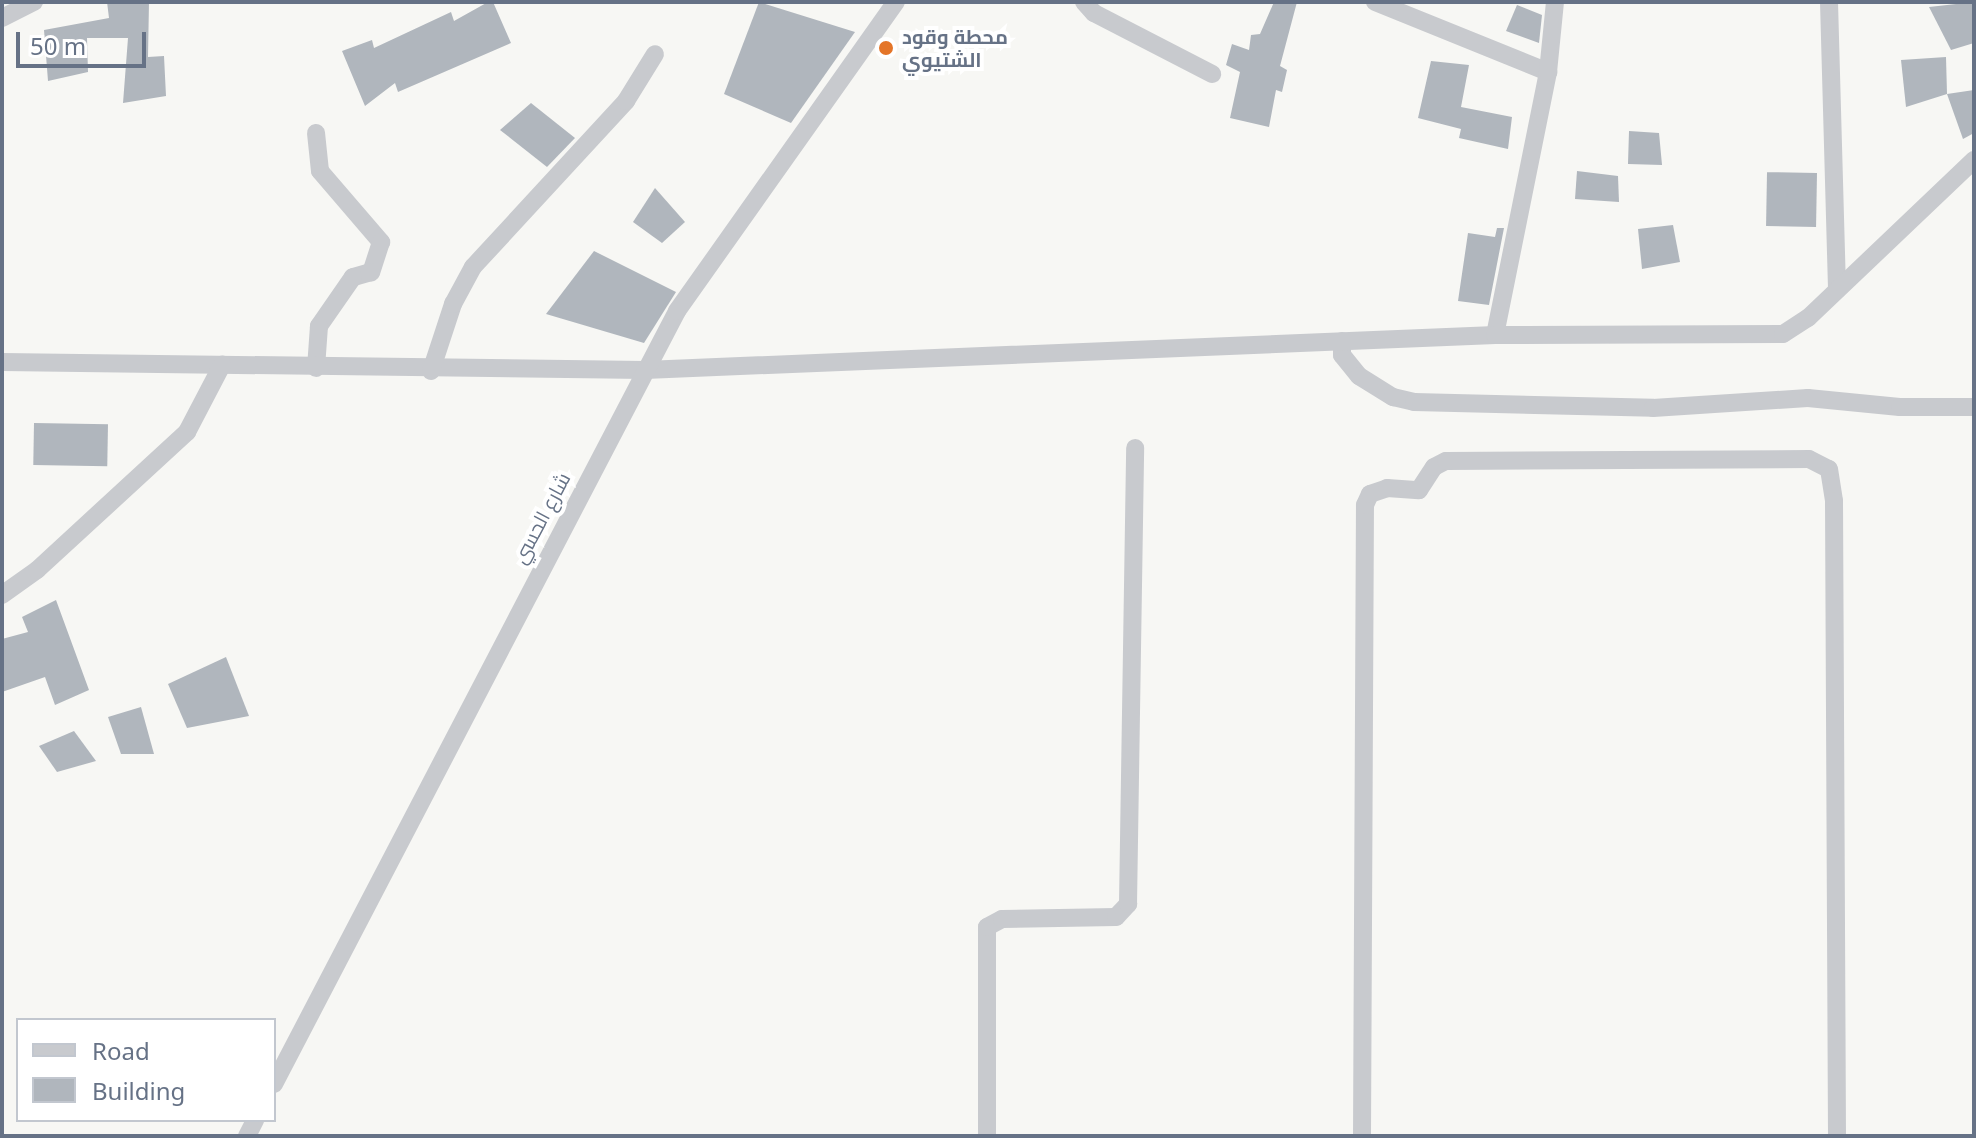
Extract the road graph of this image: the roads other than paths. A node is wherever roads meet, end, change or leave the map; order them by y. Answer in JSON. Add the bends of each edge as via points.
{"nodes":[{"id":1,"x":34,"y":2,"type":"edge"},
{"id":2,"x":896,"y":2,"type":"edge"},
{"id":3,"x":1084,"y":2,"type":"edge"},
{"id":4,"x":1375,"y":2,"type":"edge"},
{"id":5,"x":1555,"y":2,"type":"edge"},
{"id":6,"x":1829,"y":2,"type":"edge"},
{"id":7,"x":2,"y":18,"type":"edge"},
{"id":8,"x":655,"y":54,"type":"dead end"},
{"id":9,"x":1548,"y":72,"type":"junction"},
{"id":10,"x":1212,"y":74,"type":"dead end"},
{"id":11,"x":316,"y":133,"type":"dead end"},
{"id":12,"x":1974,"y":160,"type":"edge"},
{"id":13,"x":1837,"y":290,"type":"junction"},
{"id":14,"x":1495,"y":335,"type":"junction"},
{"id":15,"x":1342,"y":341,"type":"junction"},
{"id":16,"x":2,"y":362,"type":"edge"},
{"id":17,"x":222,"y":365,"type":"junction"},
{"id":18,"x":316,"y":368,"type":"junction"},
{"id":19,"x":645,"y":370,"type":"junction"},
{"id":20,"x":431,"y":371,"type":"junction"},
{"id":21,"x":1974,"y":407,"type":"edge"},
{"id":22,"x":1135,"y":448,"type":"dead end"},
{"id":23,"x":2,"y":595,"type":"edge"},
{"id":24,"x":276,"y":1080,"type":"edge"},
{"id":25,"x":987,"y":1136,"type":"edge"},
{"id":26,"x":1362,"y":1136,"type":"edge"},
{"id":27,"x":1837,"y":1136,"type":"edge"}],
"edges":[{"from":1,"to":7,"type":"street"},
{"from":2,"to":19,"type":"street","name":"شارع الحسي","via":[[686,298]]},
{"from":3,"to":10,"type":"street","via":[[1094,13]]},
{"from":4,"to":9,"type":"street"},
{"from":5,"to":9,"type":"street"},
{"from":6,"to":13,"type":"street"},
{"from":8,"to":20,"type":"street","via":[[626,101],[473,267],[453,304]]},
{"from":9,"to":14,"type":"street"},
{"from":11,"to":18,"type":"street","via":[[320,171],[381,242],[371,272],[353,277],[319,326]]},
{"from":12,"to":13,"type":"street"},
{"from":13,"to":14,"type":"street","via":[[1783,334]]},
{"from":14,"to":15,"type":"street"},
{"from":15,"to":19,"type":"street"},
{"from":15,"to":21,"type":"street","via":[[1342,355],[1359,376],[1393,397],[1414,402],[1653,408],[1808,398],[1900,407]]},
{"from":16,"to":17,"type":"street"},
{"from":17,"to":18,"type":"street"},
{"from":17,"to":23,"type":"street","via":[[187,432],[37,570]]},
{"from":18,"to":20,"type":"street"},
{"from":19,"to":20,"type":"street"},
{"from":19,"to":24,"type":"street","name":"شارع الحسي"},
{"from":22,"to":25,"type":"street","via":[[1128,904],[1116,917],[1002,919],[987,927]]},
{"from":26,"to":27,"type":"street","via":[[1365,505],[1370,494],[1387,488],[1419,490],[1437,464],[1446,461],[1793,459],[1820,462],[1833,482]]}]}
